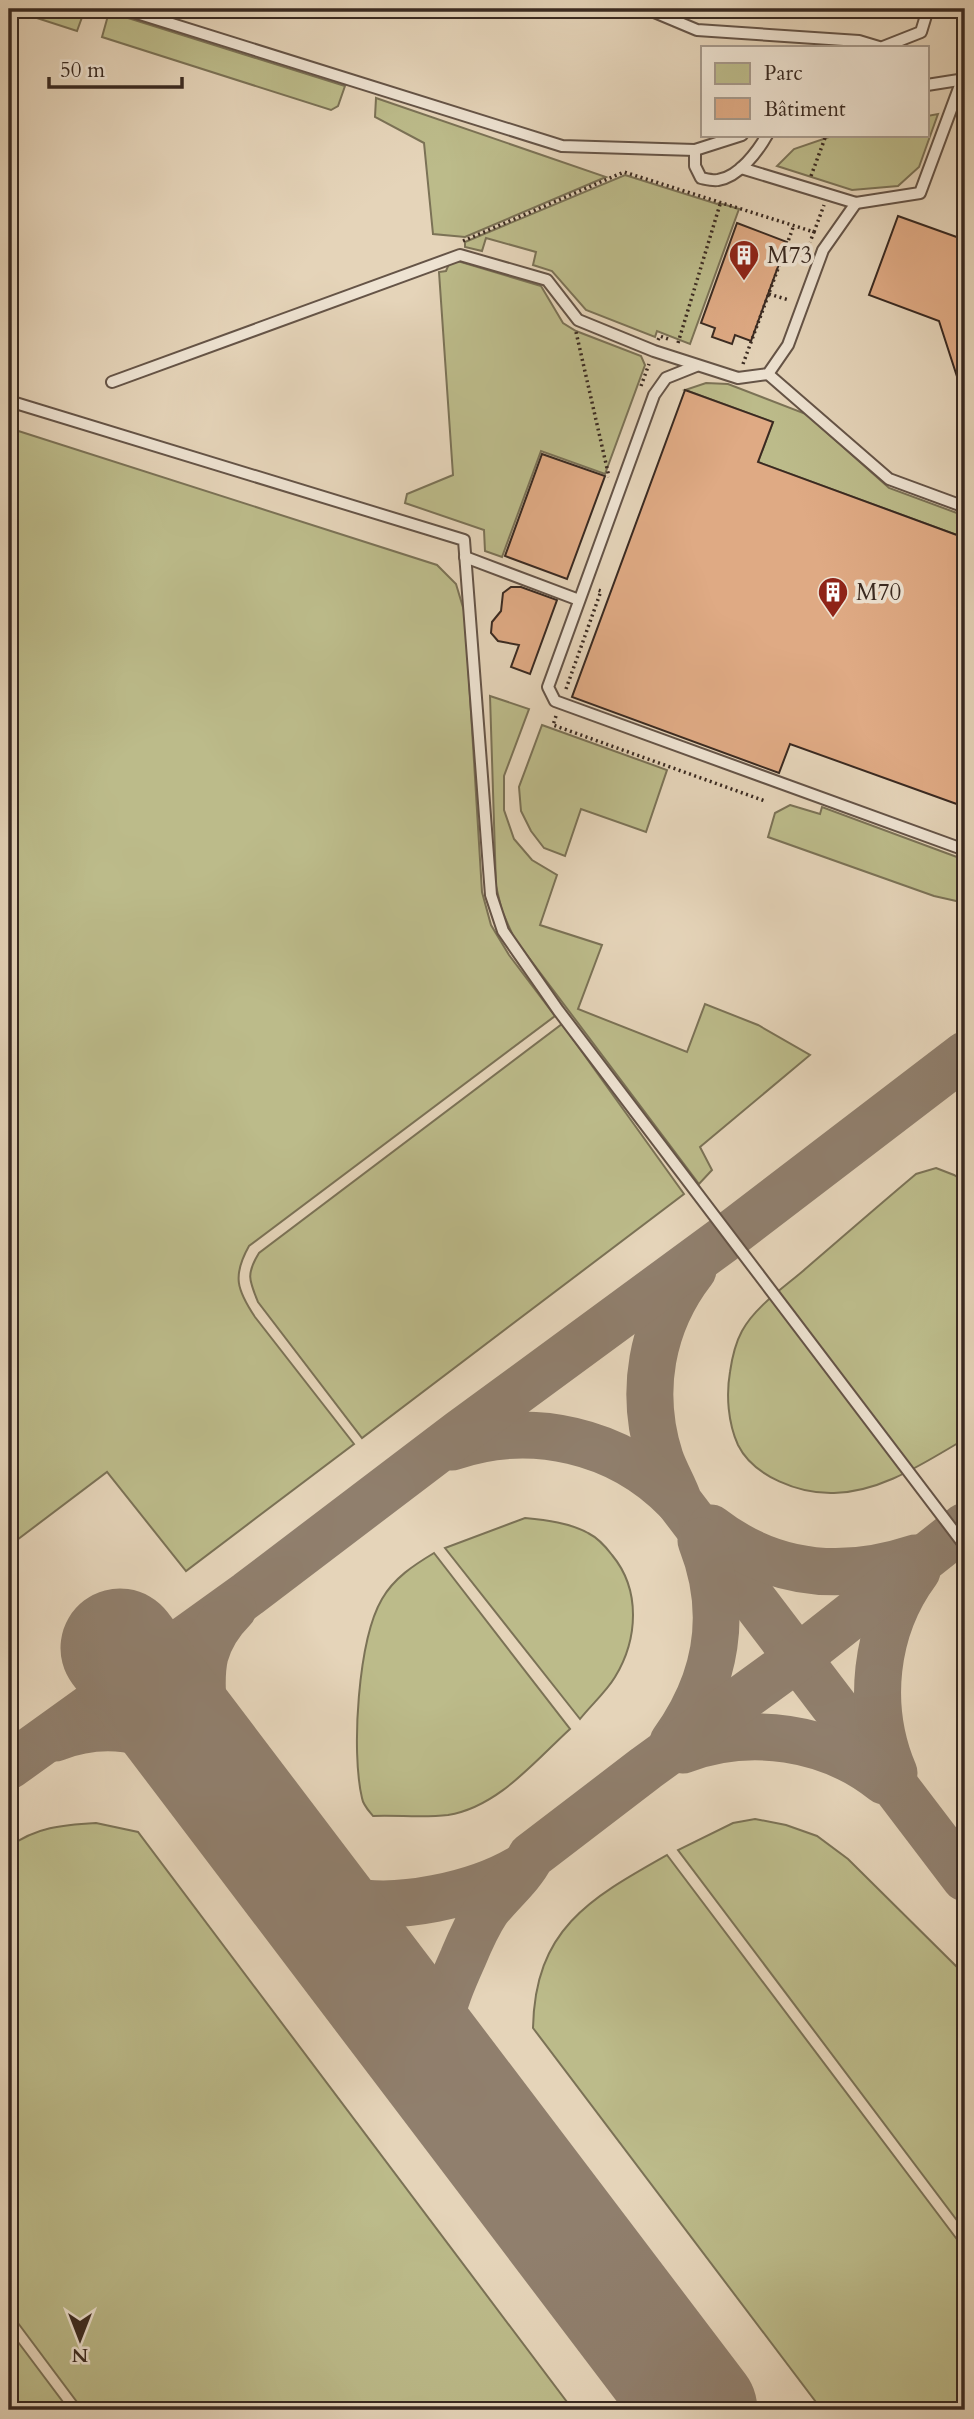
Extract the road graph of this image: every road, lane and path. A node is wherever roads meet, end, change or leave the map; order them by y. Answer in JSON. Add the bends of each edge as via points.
{"nodes":[{"id":1,"x":124,"y":9,"type":"edge"},
{"id":2,"x":647,"y":9,"type":"edge"},
{"id":3,"x":928,"y":9,"type":"edge"},
{"id":4,"x":877,"y":46,"type":"edge"},
{"id":5,"x":884,"y":46,"type":"edge"},
{"id":6,"x":964,"y":79,"type":"edge"},
{"id":7,"x":928,"y":85,"type":"edge"},
{"id":8,"x":739,"y":136,"type":"edge"},
{"id":9,"x":766,"y":136,"type":"edge"},
{"id":10,"x":825,"y":138,"type":"dead end"},
{"id":11,"x":695,"y":150,"type":"junction"},
{"id":12,"x":741,"y":168,"type":"junction"},
{"id":13,"x":828,"y":195,"type":"junction"},
{"id":14,"x":721,"y":201,"type":"junction"},
{"id":15,"x":856,"y":203,"type":"junction"},
{"id":16,"x":794,"y":225,"type":"junction"},
{"id":17,"x":814,"y":232,"type":"junction"},
{"id":18,"x":461,"y":242,"type":"dead end"},
{"id":19,"x":809,"y":243,"type":"dead end"},
{"id":20,"x":793,"y":289,"type":"dead end"},
{"id":21,"x":769,"y":294,"type":"junction"},
{"id":22,"x":578,"y":320,"type":"junction"},
{"id":23,"x":654,"y":351,"type":"junction"},
{"id":24,"x":755,"y":362,"type":"dead end"},
{"id":25,"x":696,"y":366,"type":"junction"},
{"id":26,"x":768,"y":374,"type":"junction"},
{"id":27,"x":112,"y":382,"type":"dead end"},
{"id":28,"x":640,"y":388,"type":"dead end"},
{"id":29,"x":9,"y":401,"type":"edge"},
{"id":30,"x":613,"y":464,"type":"dead end"},
{"id":31,"x":965,"y":507,"type":"edge"},
{"id":32,"x":465,"y":557,"type":"junction"},
{"id":33,"x":585,"y":585,"type":"junction"},
{"id":34,"x":579,"y":600,"type":"junction"},
{"id":35,"x":561,"y":703,"type":"junction"},
{"id":36,"x":765,"y":801,"type":"dead end"},
{"id":37,"x":965,"y":850,"type":"edge"},
{"id":38,"x":965,"y":1546,"type":"edge"}],
"edges":[{"from":1,"to":11,"type":"lane","via":[[562,146]]},
{"from":2,"to":4,"type":"lane","via":[[697,30]]},
{"from":3,"to":5,"type":"lane","via":[[921,32]]},
{"from":6,"to":7,"type":"lane"},
{"from":6,"to":15,"type":"lane","via":[[920,193]]},
{"from":8,"to":11,"type":"lane"},
{"from":9,"to":12,"type":"lane"},
{"from":10,"to":13,"type":"path","via":[[810,178],[831,184]]},
{"from":11,"to":12,"type":"lane","via":[[701,178],[719,180]]},
{"from":12,"to":13,"type":"lane"},
{"from":13,"to":15,"type":"lane"},
{"from":13,"to":17,"type":"path"},
{"from":14,"to":16,"type":"path"},
{"from":14,"to":18,"type":"path","via":[[624,172]]},
{"from":14,"to":23,"type":"path","via":[[678,343],[660,335]]},
{"from":15,"to":26,"type":"lane","via":[[822,250],[788,345]]},
{"from":16,"to":17,"type":"path"},
{"from":16,"to":21,"type":"path"},
{"from":17,"to":19,"type":"path"},
{"from":20,"to":21,"type":"path","via":[[789,300]]},
{"from":21,"to":24,"type":"path","via":[[741,364]]},
{"from":22,"to":23,"type":"lane"},
{"from":22,"to":27,"type":"lane","via":[[547,280],[460,255]]},
{"from":22,"to":30,"type":"path","via":[[576,331],[609,477]]},
{"from":23,"to":25,"type":"lane"},
{"from":23,"to":28,"type":"path"},
{"from":25,"to":26,"type":"lane","via":[[738,378]]},
{"from":25,"to":33,"type":"lane","via":[[666,378],[654,395]]},
{"from":26,"to":31,"type":"lane","via":[[889,479]]},
{"from":29,"to":32,"type":"lane","via":[[464,540]]},
{"from":32,"to":34,"type":"lane"},
{"from":32,"to":38,"type":"lane","via":[[491,895],[503,931]]},
{"from":33,"to":34,"type":"lane"},
{"from":33,"to":35,"type":"path","via":[[601,591]]},
{"from":34,"to":35,"type":"lane","via":[[548,687]]},
{"from":35,"to":36,"type":"path","via":[[553,725]]},
{"from":35,"to":37,"type":"lane"}]}
